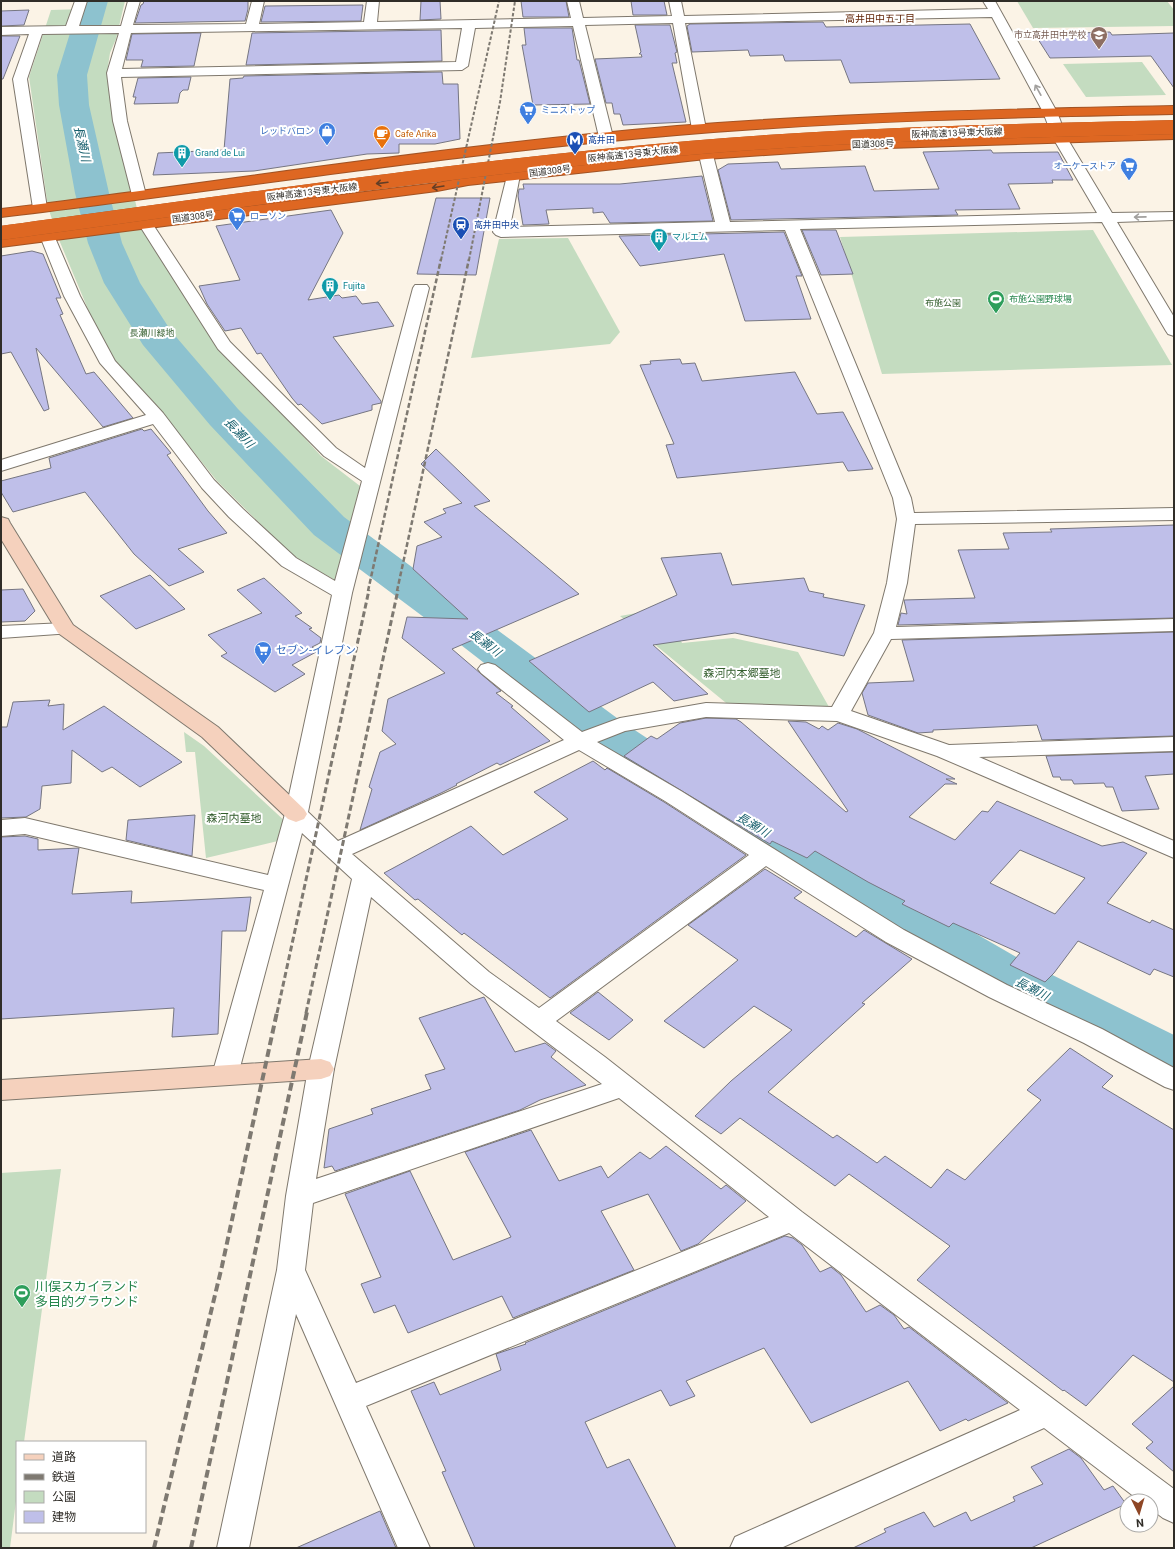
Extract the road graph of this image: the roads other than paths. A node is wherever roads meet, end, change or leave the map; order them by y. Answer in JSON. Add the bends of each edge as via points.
{"nodes":[{"id":1,"x":81,"y":1,"type":"edge"},
{"id":2,"x":134,"y":1,"type":"edge"},
{"id":3,"x":258,"y":1,"type":"edge"},
{"id":4,"x":373,"y":1,"type":"edge"},
{"id":5,"x":573,"y":1,"type":"edge"},
{"id":6,"x":675,"y":1,"type":"edge"},
{"id":7,"x":989,"y":1,"type":"edge"},
{"id":8,"x":996,"y":13,"type":"junction"},
{"id":9,"x":679,"y":19,"type":"junction"},
{"id":10,"x":579,"y":21,"type":"junction"},
{"id":11,"x":469,"y":24,"type":"junction"},
{"id":12,"x":370,"y":26,"type":"junction"},
{"id":13,"x":252,"y":27,"type":"junction"},
{"id":14,"x":126,"y":29,"type":"junction"},
{"id":15,"x":37,"y":30,"type":"junction"},
{"id":16,"x":73,"y":30,"type":"junction"},
{"id":17,"x":1,"y":31,"type":"edge"},
{"id":18,"x":114,"y":73,"type":"junction"},
{"id":19,"x":1174,"y":110,"type":"edge"},
{"id":20,"x":1050,"y":112,"type":"junction"},
{"id":21,"x":1174,"y":117,"type":"edge"},
{"id":22,"x":1174,"y":127,"type":"edge"},
{"id":23,"x":699,"y":129,"type":"junction"},
{"id":24,"x":1174,"y":135,"type":"edge"},
{"id":25,"x":606,"y":137,"type":"junction"},
{"id":26,"x":1060,"y":138,"type":"junction"},
{"id":27,"x":706,"y":155,"type":"junction"},
{"id":28,"x":513,"y":175,"type":"junction"},
{"id":29,"x":139,"y":195,"type":"junction"},
{"id":30,"x":40,"y":208,"type":"junction"},
{"id":31,"x":1,"y":213,"type":"edge"},
{"id":32,"x":1174,"y":216,"type":"edge"},
{"id":33,"x":1106,"y":218,"type":"junction"},
{"id":34,"x":1,"y":222,"type":"edge"},
{"id":35,"x":145,"y":223,"type":"junction"},
{"id":36,"x":790,"y":224,"type":"junction"},
{"id":37,"x":723,"y":226,"type":"junction"},
{"id":38,"x":1,"y":233,"type":"edge"},
{"id":39,"x":48,"y":236,"type":"junction"},
{"id":40,"x":1,"y":242,"type":"edge"},
{"id":41,"x":420,"y":288,"type":"dead end"},
{"id":42,"x":1173,"y":329,"type":"edge"},
{"id":43,"x":158,"y":417,"type":"junction"},
{"id":44,"x":1,"y":466,"type":"edge"},
{"id":45,"x":372,"y":480,"type":"junction"},
{"id":46,"x":1174,"y":514,"type":"edge"},
{"id":47,"x":906,"y":519,"type":"junction"},
{"id":48,"x":1,"y":523,"type":"edge"},
{"id":49,"x":342,"y":593,"type":"junction"},
{"id":50,"x":1174,"y":624,"type":"edge"},
{"id":51,"x":65,"y":629,"type":"junction"},
{"id":52,"x":1,"y":632,"type":"edge"},
{"id":53,"x":884,"y":633,"type":"junction"},
{"id":54,"x":488,"y":669,"type":"dead end"},
{"id":55,"x":839,"y":714,"type":"junction"},
{"id":56,"x":581,"y":740,"type":"junction"},
{"id":57,"x":1174,"y":744,"type":"edge"},
{"id":58,"x":945,"y":751,"type":"junction"},
{"id":59,"x":296,"y":814,"type":"junction"},
{"id":60,"x":1,"y":828,"type":"edge"},
{"id":61,"x":1174,"y":850,"type":"edge"},
{"id":62,"x":335,"y":852,"type":"junction"},
{"id":63,"x":765,"y":854,"type":"junction"},
{"id":64,"x":364,"y":877,"type":"junction"},
{"id":65,"x":277,"y":885,"type":"junction"},
{"id":66,"x":539,"y":1022,"type":"junction"},
{"id":67,"x":321,"y":1069,"type":"junction"},
{"id":68,"x":225,"y":1075,"type":"junction"},
{"id":69,"x":1174,"y":1080,"type":"edge"},
{"id":70,"x":623,"y":1088,"type":"junction"},
{"id":71,"x":1,"y":1090,"type":"edge"},
{"id":72,"x":300,"y":1196,"type":"junction"},
{"id":73,"x":792,"y":1220,"type":"junction"},
{"id":74,"x":291,"y":1270,"type":"junction"},
{"id":75,"x":349,"y":1399,"type":"junction"},
{"id":76,"x":1047,"y":1412,"type":"junction"},
{"id":77,"x":1174,"y":1508,"type":"edge"},
{"id":78,"x":232,"y":1548,"type":"edge"},
{"id":79,"x":414,"y":1548,"type":"edge"},
{"id":80,"x":746,"y":1548,"type":"edge"}],
"edges":[{"from":1,"to":16,"type":"street"},
{"from":2,"to":14,"type":"street"},
{"from":3,"to":13,"type":"street"},
{"from":4,"to":12,"type":"street"},
{"from":5,"to":10,"type":"street"},
{"from":6,"to":9,"type":"street"},
{"from":7,"to":8,"type":"street"},
{"from":8,"to":9,"type":"street"},
{"from":20,"to":8,"type":"street","one_way":true},
{"from":9,"to":10,"type":"street"},
{"from":9,"to":23,"type":"street"},
{"from":10,"to":11,"type":"street"},
{"from":10,"to":25,"type":"street"},
{"from":11,"to":12,"type":"street"},
{"from":11,"to":18,"type":"street","via":[[462,66]]},
{"from":12,"to":13,"type":"street"},
{"from":13,"to":14,"type":"street"},
{"from":14,"to":16,"type":"street"},
{"from":14,"to":18,"type":"street"},
{"from":15,"to":16,"type":"street"},
{"from":15,"to":17,"type":"street"},
{"from":15,"to":30,"type":"street","via":[[20,79]]},
{"from":18,"to":29,"type":"street","via":[[120,121]]},
{"from":19,"to":20,"type":"highway"},
{"from":20,"to":23,"type":"highway","via":[[860,118]]},
{"from":20,"to":26,"type":"street"},
{"from":21,"to":34,"type":"highway","name":"阪神高速13号東大阪線","via":[[915,124],[682,139],[438,165]]},
{"from":22,"to":38,"type":"highway","name":"阪神高速13号東大阪線","one_way":true,"bridge":true,"via":[[936,133],[686,149],[443,175]]},
{"from":23,"to":25,"type":"highway"},
{"from":24,"to":26,"type":"highway","name":"国道308号"},
{"from":25,"to":29,"type":"highway"},
{"from":26,"to":27,"type":"highway","name":"国道308号","via":[[856,145]]},
{"from":26,"to":33,"type":"street"},
{"from":27,"to":28,"type":"highway","name":"国道308号"},
{"from":27,"to":37,"type":"street"},
{"from":28,"to":35,"type":"highway","name":"国道308号","one_way":true,"via":[[430,188]]},
{"from":28,"to":37,"type":"street","via":[[501,232]]},
{"from":29,"to":30,"type":"highway"},
{"from":30,"to":31,"type":"highway"},
{"from":32,"to":33,"type":"street","one_way":true},
{"from":33,"to":36,"type":"street"},
{"from":33,"to":42,"type":"street"},
{"from":35,"to":39,"type":"highway","name":"国道308号"},
{"from":35,"to":45,"type":"street","via":[[224,345],[330,452]]},
{"from":36,"to":37,"type":"street"},
{"from":36,"to":47,"type":"street","via":[[902,498]]},
{"from":39,"to":40,"type":"highway","name":"国道308号"},
{"from":39,"to":43,"type":"street","via":[[72,296],[108,363]]},
{"from":41,"to":45,"type":"street"},
{"from":43,"to":44,"type":"street"},
{"from":43,"to":49,"type":"street","via":[[208,484],[236,513],[289,562]]},
{"from":45,"to":49,"type":"street"},
{"from":46,"to":47,"type":"street"},
{"from":47,"to":53,"type":"street","via":[[897,584]]},
{"from":48,"to":51,"type":"street"},
{"from":49,"to":59,"type":"street"},
{"from":50,"to":53,"type":"street"},
{"from":51,"to":52,"type":"street"},
{"from":51,"to":59,"type":"street","via":[[210,732]]},
{"from":53,"to":55,"type":"street"},
{"from":54,"to":56,"type":"street"},
{"from":55,"to":56,"type":"street","via":[[706,710],[620,725]]},
{"from":55,"to":58,"type":"street"},
{"from":56,"to":62,"type":"street"},
{"from":56,"to":63,"type":"street"},
{"from":57,"to":58,"type":"street"},
{"from":58,"to":61,"type":"street"},
{"from":59,"to":62,"type":"street"},
{"from":59,"to":65,"type":"street"},
{"from":60,"to":65,"type":"street","via":[[25,826]]},
{"from":62,"to":64,"type":"street"},
{"from":63,"to":66,"type":"street"},
{"from":63,"to":69,"type":"street","via":[[895,936],[998,991],[1094,1036]]},
{"from":64,"to":66,"type":"street","via":[[480,978]]},
{"from":64,"to":67,"type":"street"},
{"from":65,"to":68,"type":"street"},
{"from":66,"to":70,"type":"street","via":[[596,1064]]},
{"from":67,"to":68,"type":"street"},
{"from":67,"to":72,"type":"street"},
{"from":68,"to":71,"type":"street"},
{"from":70,"to":72,"type":"street"},
{"from":70,"to":73,"type":"street"},
{"from":72,"to":74,"type":"street"},
{"from":73,"to":75,"type":"street"},
{"from":73,"to":76,"type":"street"},
{"from":74,"to":75,"type":"street"},
{"from":74,"to":78,"type":"street"},
{"from":75,"to":79,"type":"street"},
{"from":76,"to":77,"type":"street"},
{"from":76,"to":80,"type":"street"}]}
